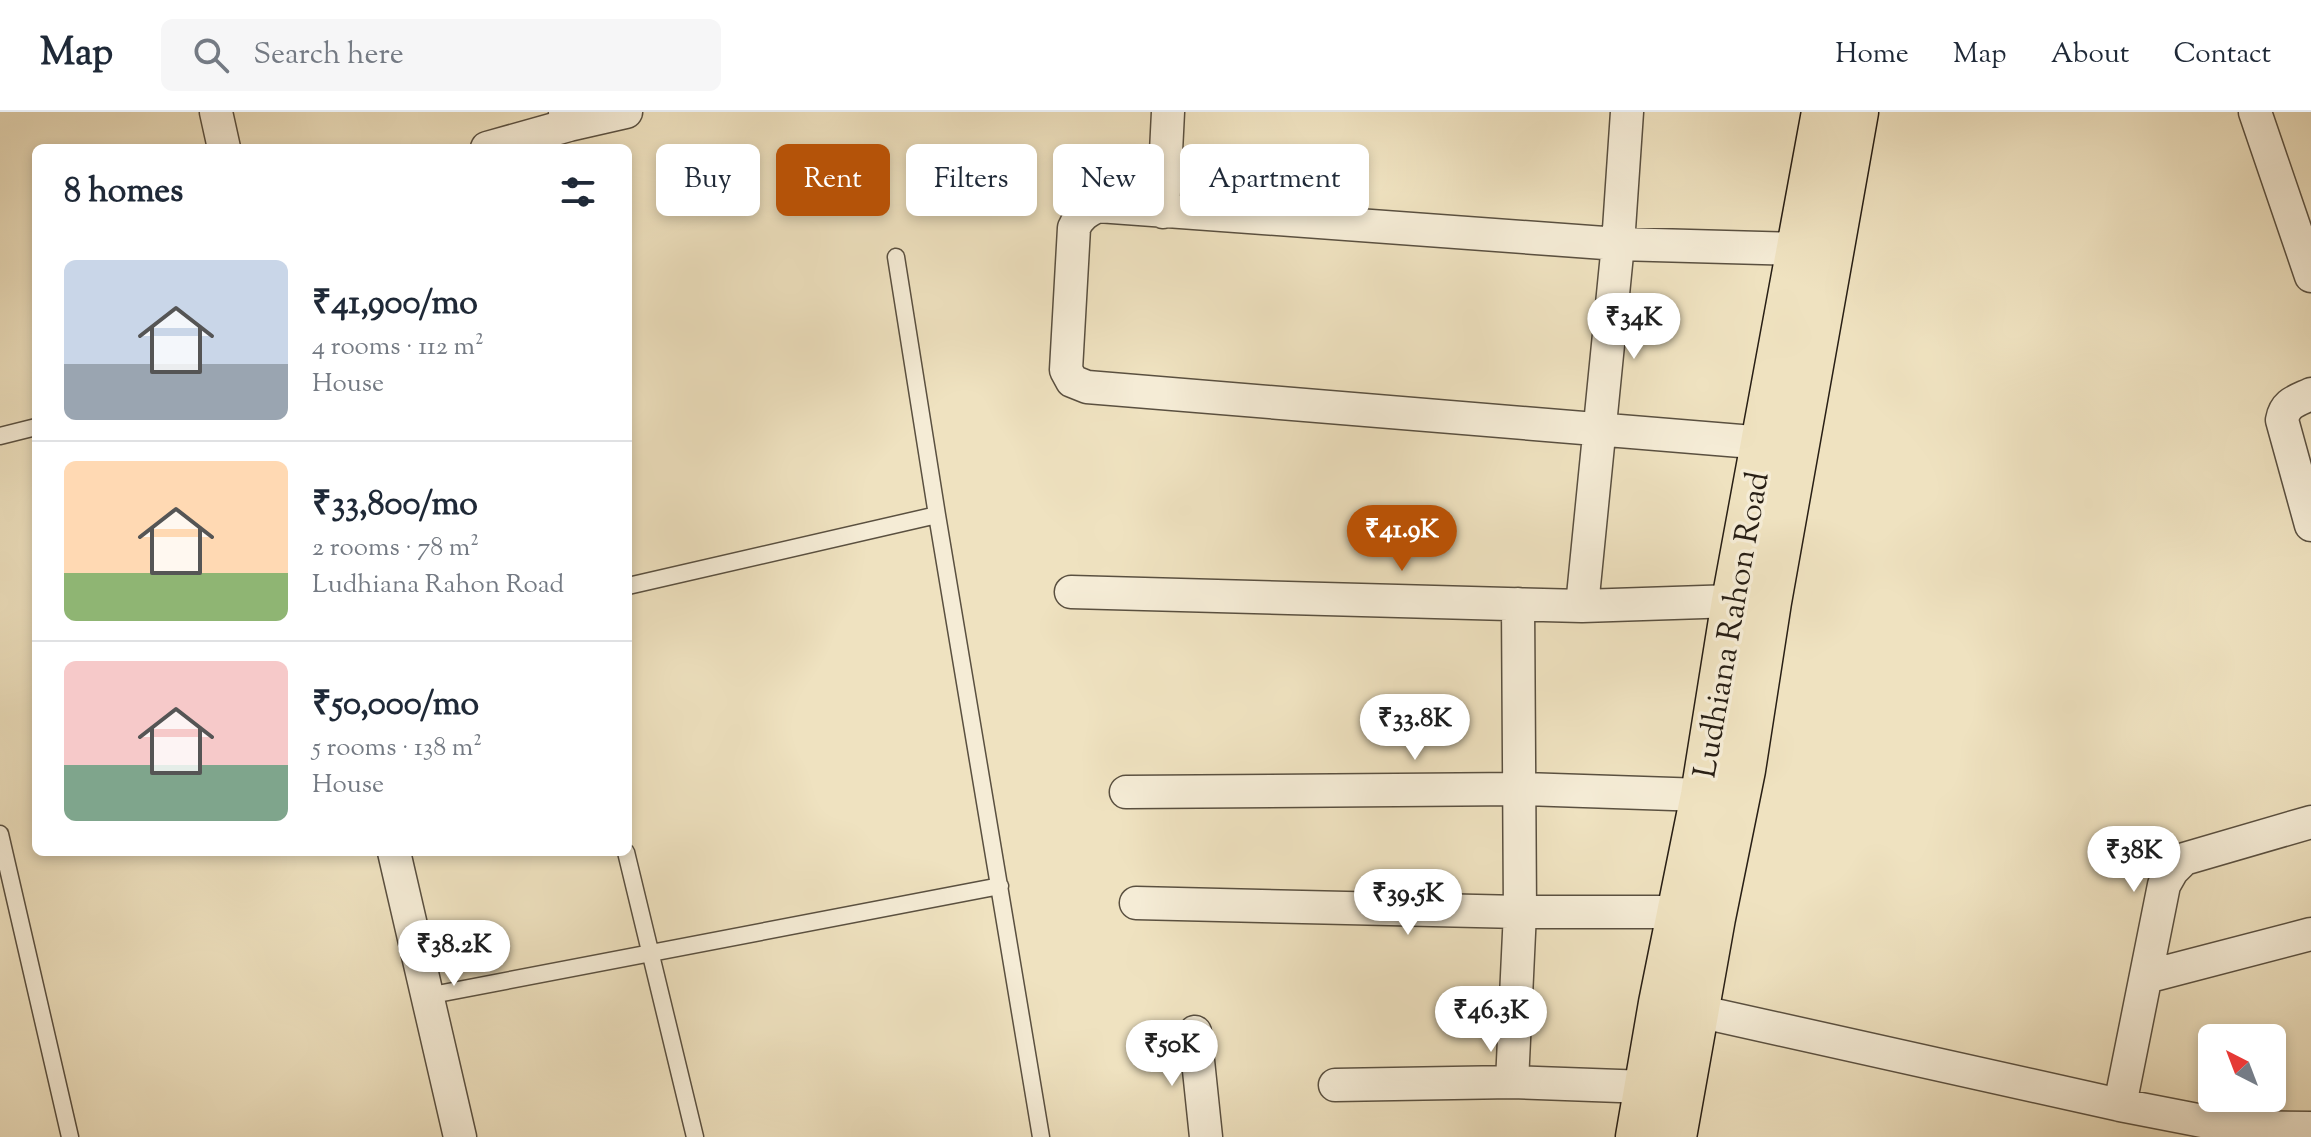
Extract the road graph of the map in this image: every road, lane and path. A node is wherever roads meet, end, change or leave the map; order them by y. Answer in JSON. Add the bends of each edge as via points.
{"nodes":[{"id":1,"x":216,"y":112,"type":"edge"},
{"id":2,"x":626,"y":112,"type":"edge"},
{"id":3,"x":1168,"y":112,"type":"edge"},
{"id":4,"x":1627,"y":112,"type":"edge"},
{"id":5,"x":2255,"y":112,"type":"edge"},
{"id":6,"x":1840,"y":116,"type":"edge"},
{"id":7,"x":567,"y":119,"type":"edge"},
{"id":8,"x":223,"y":144,"type":"edge"},
{"id":9,"x":498,"y":144,"type":"edge"},
{"id":10,"x":1164,"y":192,"type":"edge"},
{"id":11,"x":1164,"y":212,"type":"edge"},
{"id":12,"x":1082,"y":216,"type":"edge"},
{"id":13,"x":1618,"y":244,"type":"junction"},
{"id":14,"x":1801,"y":249,"type":"junction"},
{"id":15,"x":896,"y":257,"type":"dead end"},
{"id":16,"x":2311,"y":276,"type":"edge"},
{"id":17,"x":2311,"y":394,"type":"edge"},
{"id":18,"x":32,"y":428,"type":"edge"},
{"id":19,"x":1599,"y":431,"type":"junction"},
{"id":20,"x":0,"y":436,"type":"edge"},
{"id":21,"x":1765,"y":443,"type":"junction"},
{"id":22,"x":937,"y":515,"type":"junction"},
{"id":23,"x":2311,"y":525,"type":"edge"},
{"id":24,"x":632,"y":585,"type":"edge"},
{"id":25,"x":1071,"y":592,"type":"dead end"},
{"id":26,"x":1734,"y":601,"type":"junction"},
{"id":27,"x":1518,"y":604,"type":"junction"},
{"id":28,"x":1582,"y":606,"type":"junction"},
{"id":29,"x":1521,"y":789,"type":"junction"},
{"id":30,"x":1126,"y":792,"type":"dead end"},
{"id":31,"x":1703,"y":795,"type":"junction"},
{"id":32,"x":2311,"y":822,"type":"edge"},
{"id":33,"x":0,"y":834,"type":"edge"},
{"id":34,"x":395,"y":856,"type":"edge"},
{"id":35,"x":627,"y":856,"type":"edge"},
{"id":36,"x":1000,"y":886,"type":"junction"},
{"id":37,"x":1136,"y":903,"type":"dead end"},
{"id":38,"x":1520,"y":912,"type":"junction"},
{"id":39,"x":1681,"y":912,"type":"junction"},
{"id":40,"x":2311,"y":934,"type":"edge"},
{"id":41,"x":650,"y":952,"type":"junction"},
{"id":42,"x":2146,"y":977,"type":"junction"},
{"id":43,"x":427,"y":996,"type":"junction"},
{"id":44,"x":1679,"y":1007,"type":"junction"},
{"id":45,"x":1195,"y":1032,"type":"dead end"},
{"id":46,"x":1512,"y":1082,"type":"junction"},
{"id":47,"x":1335,"y":1085,"type":"dead end"},
{"id":48,"x":1647,"y":1087,"type":"junction"},
{"id":49,"x":2120,"y":1105,"type":"junction"},
{"id":50,"x":2311,"y":1128,"type":"edge"},
{"id":51,"x":70,"y":1137,"type":"edge"},
{"id":52,"x":460,"y":1137,"type":"edge"},
{"id":53,"x":695,"y":1137,"type":"edge"},
{"id":54,"x":1041,"y":1137,"type":"edge"},
{"id":55,"x":1206,"y":1137,"type":"edge"},
{"id":56,"x":1638,"y":1137,"type":"edge"},
{"id":57,"x":1674,"y":1137,"type":"edge"}],
"edges":[{"from":1,"to":8,"type":"street"},
{"from":2,"to":7,"type":"street"},
{"from":3,"to":10,"type":"street"},
{"from":4,"to":13,"type":"street"},
{"from":5,"to":16,"type":"street"},
{"from":6,"to":14,"type":"main road","name":"Ludhiana Rahon Road"},
{"from":6,"to":44,"type":"main road","name":"Ludhiana Rahon Road","via":[[1743,770]]},
{"from":7,"to":9,"type":"street"},
{"from":11,"to":13,"type":"street"},
{"from":12,"to":19,"type":"street","via":[[1074,228],[1066,370],[1072,381],[1087,387]]},
{"from":13,"to":14,"type":"street"},
{"from":13,"to":19,"type":"street"},
{"from":14,"to":21,"type":"main road","name":"Ludhiana Rahon Road"},
{"from":15,"to":22,"type":"lane"},
{"from":17,"to":23,"type":"street","via":[[2290,404],[2282,420]]},
{"from":18,"to":20,"type":"lane"},
{"from":19,"to":21,"type":"street"},
{"from":19,"to":28,"type":"street"},
{"from":21,"to":26,"type":"main road","name":"Ludhiana Rahon Road"},
{"from":22,"to":24,"type":"lane"},
{"from":22,"to":36,"type":"lane"},
{"from":25,"to":27,"type":"street"},
{"from":26,"to":28,"type":"street"},
{"from":26,"to":31,"type":"main road","name":"Ludhiana Rahon Road"},
{"from":27,"to":28,"type":"street"},
{"from":27,"to":29,"type":"street"},
{"from":29,"to":30,"type":"street"},
{"from":29,"to":31,"type":"street"},
{"from":29,"to":38,"type":"street"},
{"from":31,"to":39,"type":"main road","name":"Ludhiana Rahon Road"},
{"from":32,"to":42,"type":"street","via":[[2184,859],[2164,885]]},
{"from":33,"to":51,"type":"lane"},
{"from":34,"to":43,"type":"street"},
{"from":35,"to":41,"type":"lane"},
{"from":36,"to":41,"type":"lane"},
{"from":36,"to":54,"type":"lane"},
{"from":37,"to":38,"type":"street"},
{"from":38,"to":39,"type":"street"},
{"from":38,"to":46,"type":"street"},
{"from":39,"to":44,"type":"main road","name":"Ludhiana Rahon Road"},
{"from":40,"to":42,"type":"street"},
{"from":41,"to":43,"type":"lane"},
{"from":41,"to":53,"type":"lane"},
{"from":42,"to":49,"type":"street"},
{"from":43,"to":52,"type":"street"},
{"from":44,"to":48,"type":"main road","name":"Ludhiana Rahon Road"},
{"from":44,"to":49,"type":"street"},
{"from":44,"to":57,"type":"main road","name":"Ludhiana Rahon Road"},
{"from":45,"to":55,"type":"street"},
{"from":46,"to":47,"type":"street"},
{"from":46,"to":48,"type":"street"},
{"from":48,"to":56,"type":"main road","name":"Ludhiana Rahon Road"},
{"from":49,"to":50,"type":"street","via":[[2233,1127]]}]}
